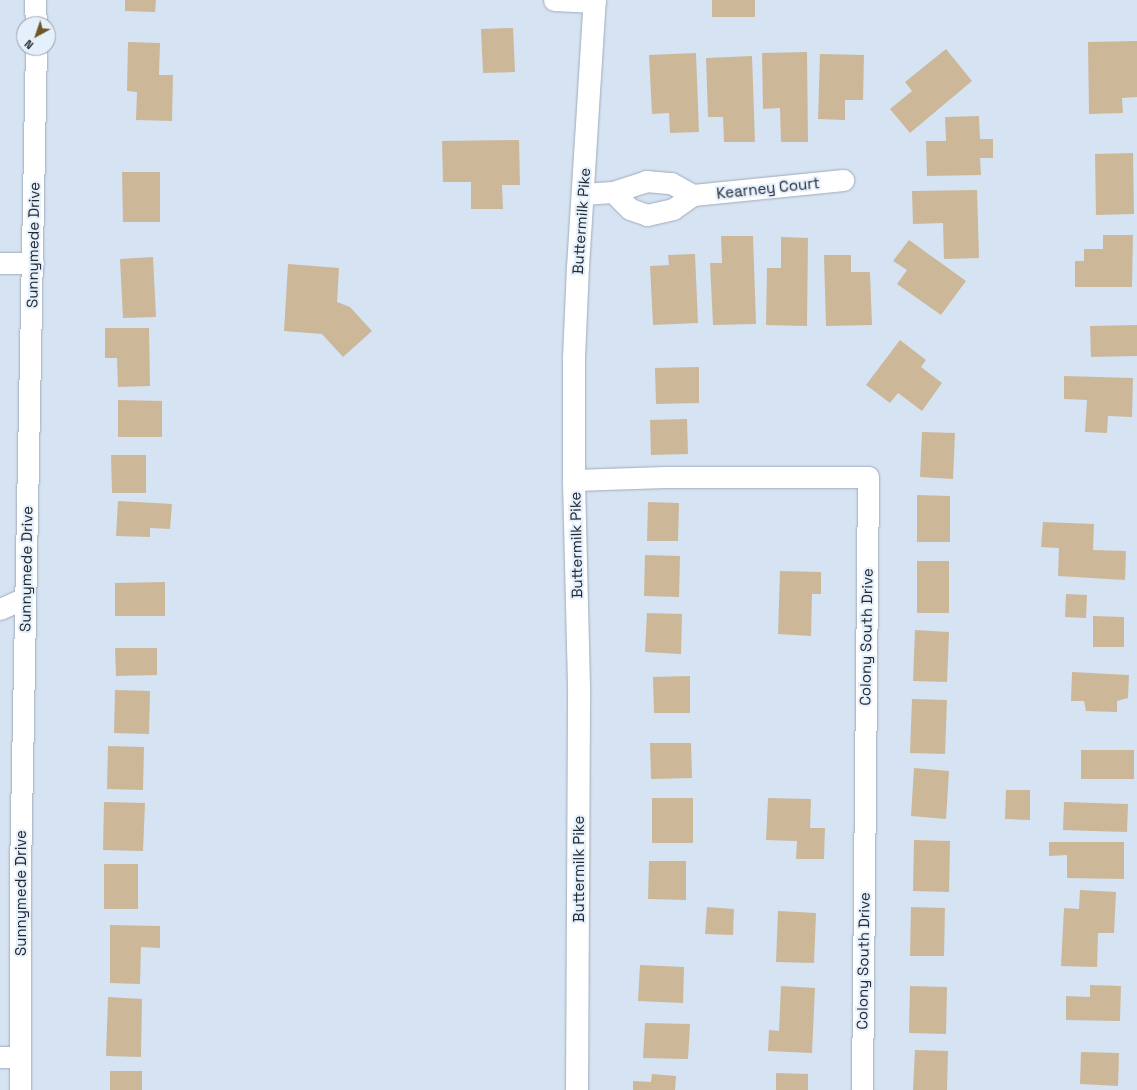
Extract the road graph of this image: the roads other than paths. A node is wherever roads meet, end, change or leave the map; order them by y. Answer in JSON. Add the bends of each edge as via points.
{"nodes":[{"id":1,"x":35,"y":0,"type":"edge"},
{"id":2,"x":554,"y":0,"type":"edge"},
{"id":3,"x":595,"y":1,"type":"edge"},
{"id":4,"x":36,"y":16,"type":"edge"},
{"id":5,"x":36,"y":56,"type":"edge"},
{"id":6,"x":843,"y":180,"type":"dead end"},
{"id":7,"x":613,"y":192,"type":"junction"},
{"id":8,"x":583,"y":194,"type":"junction"},
{"id":9,"x":693,"y":195,"type":"junction"},
{"id":10,"x":0,"y":263,"type":"edge"},
{"id":11,"x":33,"y":263,"type":"junction"},
{"id":12,"x":574,"y":480,"type":"junction"},
{"id":13,"x":25,"y":598,"type":"junction"},
{"id":14,"x":0,"y":609,"type":"edge"},
{"id":15,"x":10,"y":1057,"type":"edge"},
{"id":16,"x":20,"y":1090,"type":"edge"},
{"id":17,"x":577,"y":1090,"type":"edge"},
{"id":18,"x":862,"y":1090,"type":"edge"}],
"edges":[{"from":1,"to":4,"type":"street"},
{"from":2,"to":3,"type":"street"},
{"from":3,"to":8,"type":"main road","name":"Buttermilk Pike"},
{"from":5,"to":11,"type":"street","name":"Sunnymede Drive"},
{"from":6,"to":9,"type":"street","name":"Kearney Court"},
{"from":7,"to":8,"type":"street"},
{"from":7,"to":9,"type":"street","via":[[646,181],[671,183]]},
{"from":7,"to":9,"type":"street","name":"Kearney Court","via":[[630,209],[647,215],[673,209]]},
{"from":8,"to":12,"type":"main road","name":"Buttermilk Pike","via":[[574,358]]},
{"from":10,"to":11,"type":"street"},
{"from":11,"to":13,"type":"street","name":"Sunnymede Drive"},
{"from":12,"to":17,"type":"main road","name":"Buttermilk Pike","via":[[580,686]]},
{"from":12,"to":18,"type":"street","name":"Colony South Drive","via":[[665,477],[868,477]]},
{"from":13,"to":14,"type":"street"},
{"from":13,"to":15,"type":"street","name":"Sunnymede Drive","via":[[20,871]]},
{"from":15,"to":16,"type":"street","name":"Sunnymede Drive"}]}
